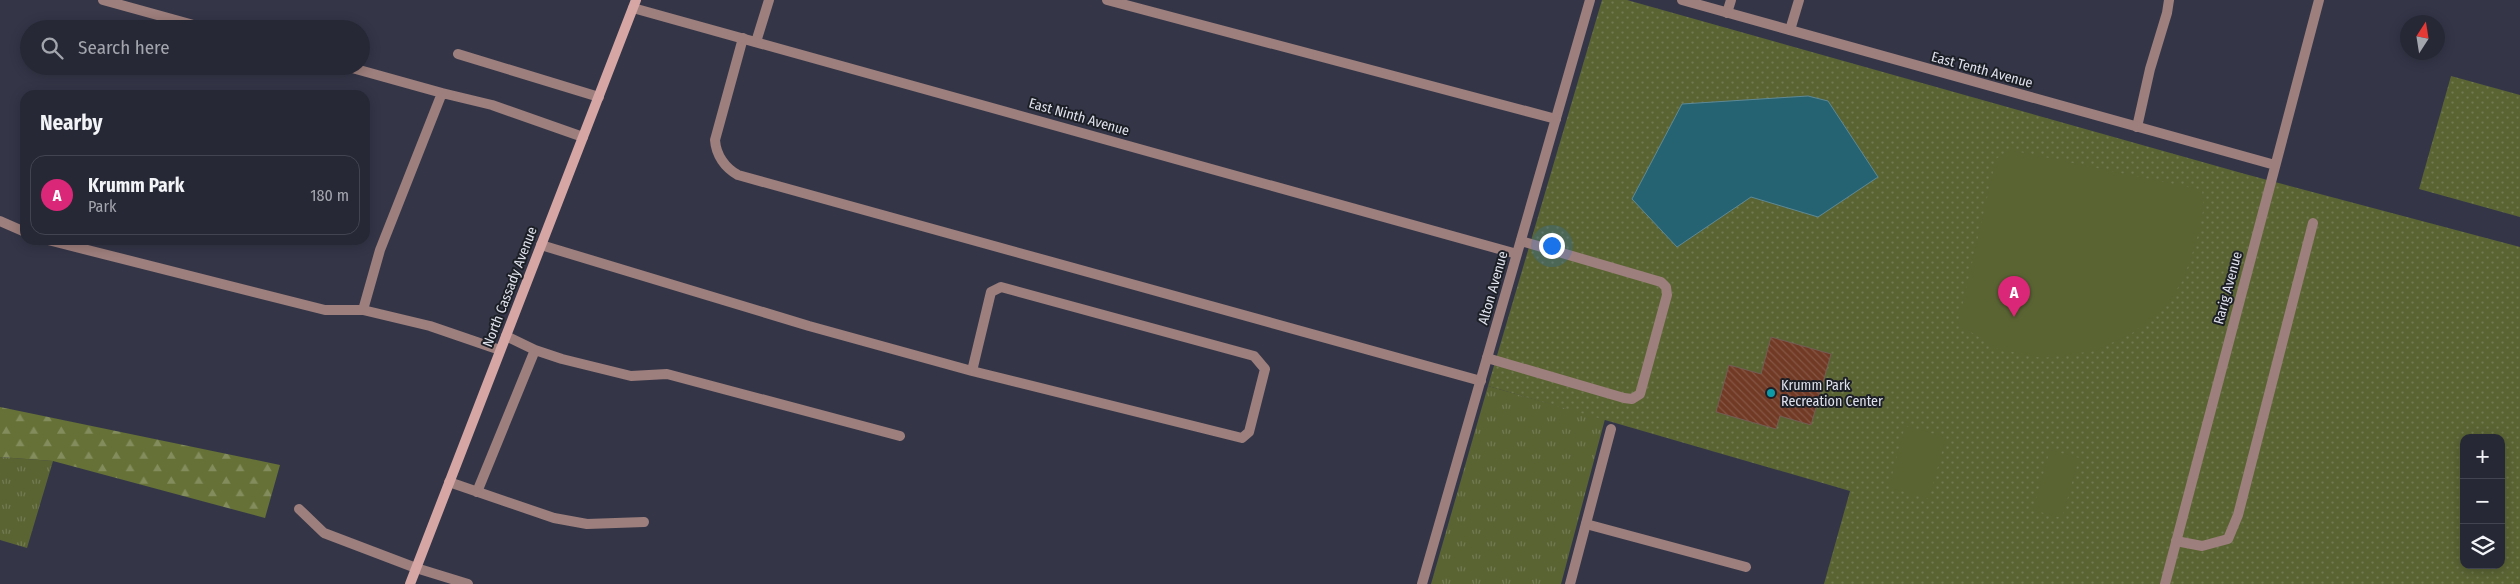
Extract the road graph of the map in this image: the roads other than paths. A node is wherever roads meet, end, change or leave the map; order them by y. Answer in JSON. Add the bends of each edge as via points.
{"nodes":[{"id":1,"x":103,"y":0,"type":"edge"},
{"id":2,"x":769,"y":0,"type":"edge"},
{"id":3,"x":1107,"y":0,"type":"edge"},
{"id":4,"x":1590,"y":0,"type":"edge"},
{"id":5,"x":1682,"y":0,"type":"edge"},
{"id":6,"x":1731,"y":0,"type":"edge"},
{"id":7,"x":1799,"y":0,"type":"edge"},
{"id":8,"x":2169,"y":0,"type":"edge"},
{"id":9,"x":2319,"y":0,"type":"edge"},
{"id":10,"x":635,"y":4,"type":"edge"},
{"id":11,"x":1727,"y":13,"type":"junction"},
{"id":12,"x":175,"y":20,"type":"edge"},
{"id":13,"x":1790,"y":30,"type":"junction"},
{"id":14,"x":743,"y":38,"type":"junction"},
{"id":15,"x":756,"y":42,"type":"junction"},
{"id":16,"x":458,"y":54,"type":"dead end"},
{"id":17,"x":370,"y":73,"type":"edge"},
{"id":18,"x":442,"y":93,"type":"junction"},
{"id":19,"x":599,"y":97,"type":"junction"},
{"id":20,"x":1556,"y":119,"type":"junction"},
{"id":21,"x":2137,"y":127,"type":"junction"},
{"id":22,"x":583,"y":137,"type":"junction"},
{"id":23,"x":2275,"y":165,"type":"junction"},
{"id":24,"x":0,"y":221,"type":"edge"},
{"id":25,"x":2313,"y":223,"type":"dead end"},
{"id":26,"x":20,"y":230,"type":"edge"},
{"id":27,"x":1521,"y":241,"type":"junction"},
{"id":28,"x":68,"y":245,"type":"edge"},
{"id":29,"x":541,"y":245,"type":"junction"},
{"id":30,"x":1517,"y":254,"type":"junction"},
{"id":31,"x":363,"y":310,"type":"junction"},
{"id":32,"x":506,"y":336,"type":"junction"},
{"id":33,"x":500,"y":350,"type":"junction"},
{"id":34,"x":535,"y":350,"type":"junction"},
{"id":35,"x":1487,"y":358,"type":"junction"},
{"id":36,"x":972,"y":371,"type":"junction"},
{"id":37,"x":1480,"y":382,"type":"junction"},
{"id":38,"x":1612,"y":429,"type":"dead end"},
{"id":39,"x":900,"y":436,"type":"dead end"},
{"id":40,"x":449,"y":482,"type":"junction"},
{"id":41,"x":477,"y":492,"type":"junction"},
{"id":42,"x":300,"y":509,"type":"dead end"},
{"id":43,"x":644,"y":522,"type":"dead end"},
{"id":44,"x":1586,"y":524,"type":"junction"},
{"id":45,"x":2176,"y":541,"type":"junction"},
{"id":46,"x":1746,"y":567,"type":"dead end"},
{"id":47,"x":416,"y":568,"type":"junction"},
{"id":48,"x":410,"y":584,"type":"edge"},
{"id":49,"x":468,"y":584,"type":"edge"},
{"id":50,"x":1422,"y":584,"type":"edge"},
{"id":51,"x":1570,"y":584,"type":"edge"},
{"id":52,"x":2165,"y":584,"type":"edge"}],
"edges":[{"from":1,"to":12,"type":"street"},
{"from":2,"to":15,"type":"street"},
{"from":3,"to":20,"type":"street"},
{"from":4,"to":20,"type":"street","name":"Alton Avenue"},
{"from":5,"to":11,"type":"street","name":"East Tenth Avenue"},
{"from":6,"to":11,"type":"street"},
{"from":7,"to":13,"type":"street"},
{"from":8,"to":21,"type":"street"},
{"from":9,"to":23,"type":"street","name":"Rarig Avenue"},
{"from":10,"to":14,"type":"street","name":"East Ninth Avenue"},
{"from":10,"to":19,"type":"main road","name":"North Cassady Avenue"},
{"from":11,"to":13,"type":"street","name":"East Tenth Avenue"},
{"from":13,"to":21,"type":"street","name":"East Tenth Avenue"},
{"from":14,"to":15,"type":"street","name":"East Ninth Avenue"},
{"from":14,"to":37,"type":"street","via":[[715,135],[715,146],[720,156],[726,166],[738,175]]},
{"from":15,"to":30,"type":"street","name":"East Ninth Avenue"},
{"from":16,"to":19,"type":"street"},
{"from":17,"to":18,"type":"street"},
{"from":18,"to":22,"type":"street","via":[[492,105]]},
{"from":18,"to":31,"type":"street","via":[[380,250]]},
{"from":19,"to":22,"type":"main road","name":"North Cassady Avenue"},
{"from":20,"to":27,"type":"street","name":"Alton Avenue"},
{"from":21,"to":23,"type":"street","name":"East Tenth Avenue"},
{"from":22,"to":29,"type":"main road","name":"North Cassady Avenue"},
{"from":23,"to":45,"type":"street","name":"Rarig Avenue"},
{"from":24,"to":26,"type":"street"},
{"from":25,"to":45,"type":"street","via":[[2241,505],[2228,539],[2202,546]]},
{"from":27,"to":30,"type":"street","name":"Alton Avenue"},
{"from":27,"to":35,"type":"street","via":[[1661,282],[1666,287],[1667,295],[1640,394],[1632,399],[1624,398]]},
{"from":28,"to":31,"type":"street","via":[[325,310]]},
{"from":29,"to":32,"type":"main road","name":"North Cassady Avenue"},
{"from":29,"to":36,"type":"street","via":[[809,326]]},
{"from":30,"to":35,"type":"street","name":"Alton Avenue"},
{"from":31,"to":33,"type":"street","via":[[430,326]]},
{"from":32,"to":33,"type":"main road","name":"North Cassady Avenue"},
{"from":32,"to":34,"type":"street"},
{"from":33,"to":40,"type":"main road","name":"North Cassady Avenue"},
{"from":34,"to":39,"type":"street","via":[[562,360],[631,376],[667,374]]},
{"from":34,"to":41,"type":"street"},
{"from":35,"to":37,"type":"street","name":"Alton Avenue"},
{"from":36,"to":36,"type":"street","via":[[1242,438],[1249,432],[1265,368],[1254,356],[1001,286],[991,292]]},
{"from":37,"to":50,"type":"street","name":"Alton Avenue"},
{"from":38,"to":44,"type":"street"},
{"from":40,"to":41,"type":"street"},
{"from":40,"to":47,"type":"main road","name":"North Cassady Avenue"},
{"from":41,"to":43,"type":"street","via":[[587,524]]},
{"from":42,"to":47,"type":"street","via":[[324,533]]},
{"from":44,"to":46,"type":"street"},
{"from":44,"to":51,"type":"street"},
{"from":45,"to":52,"type":"street","name":"Rarig Avenue"},
{"from":47,"to":48,"type":"main road","name":"North Cassady Avenue"},
{"from":47,"to":49,"type":"street"}]}
